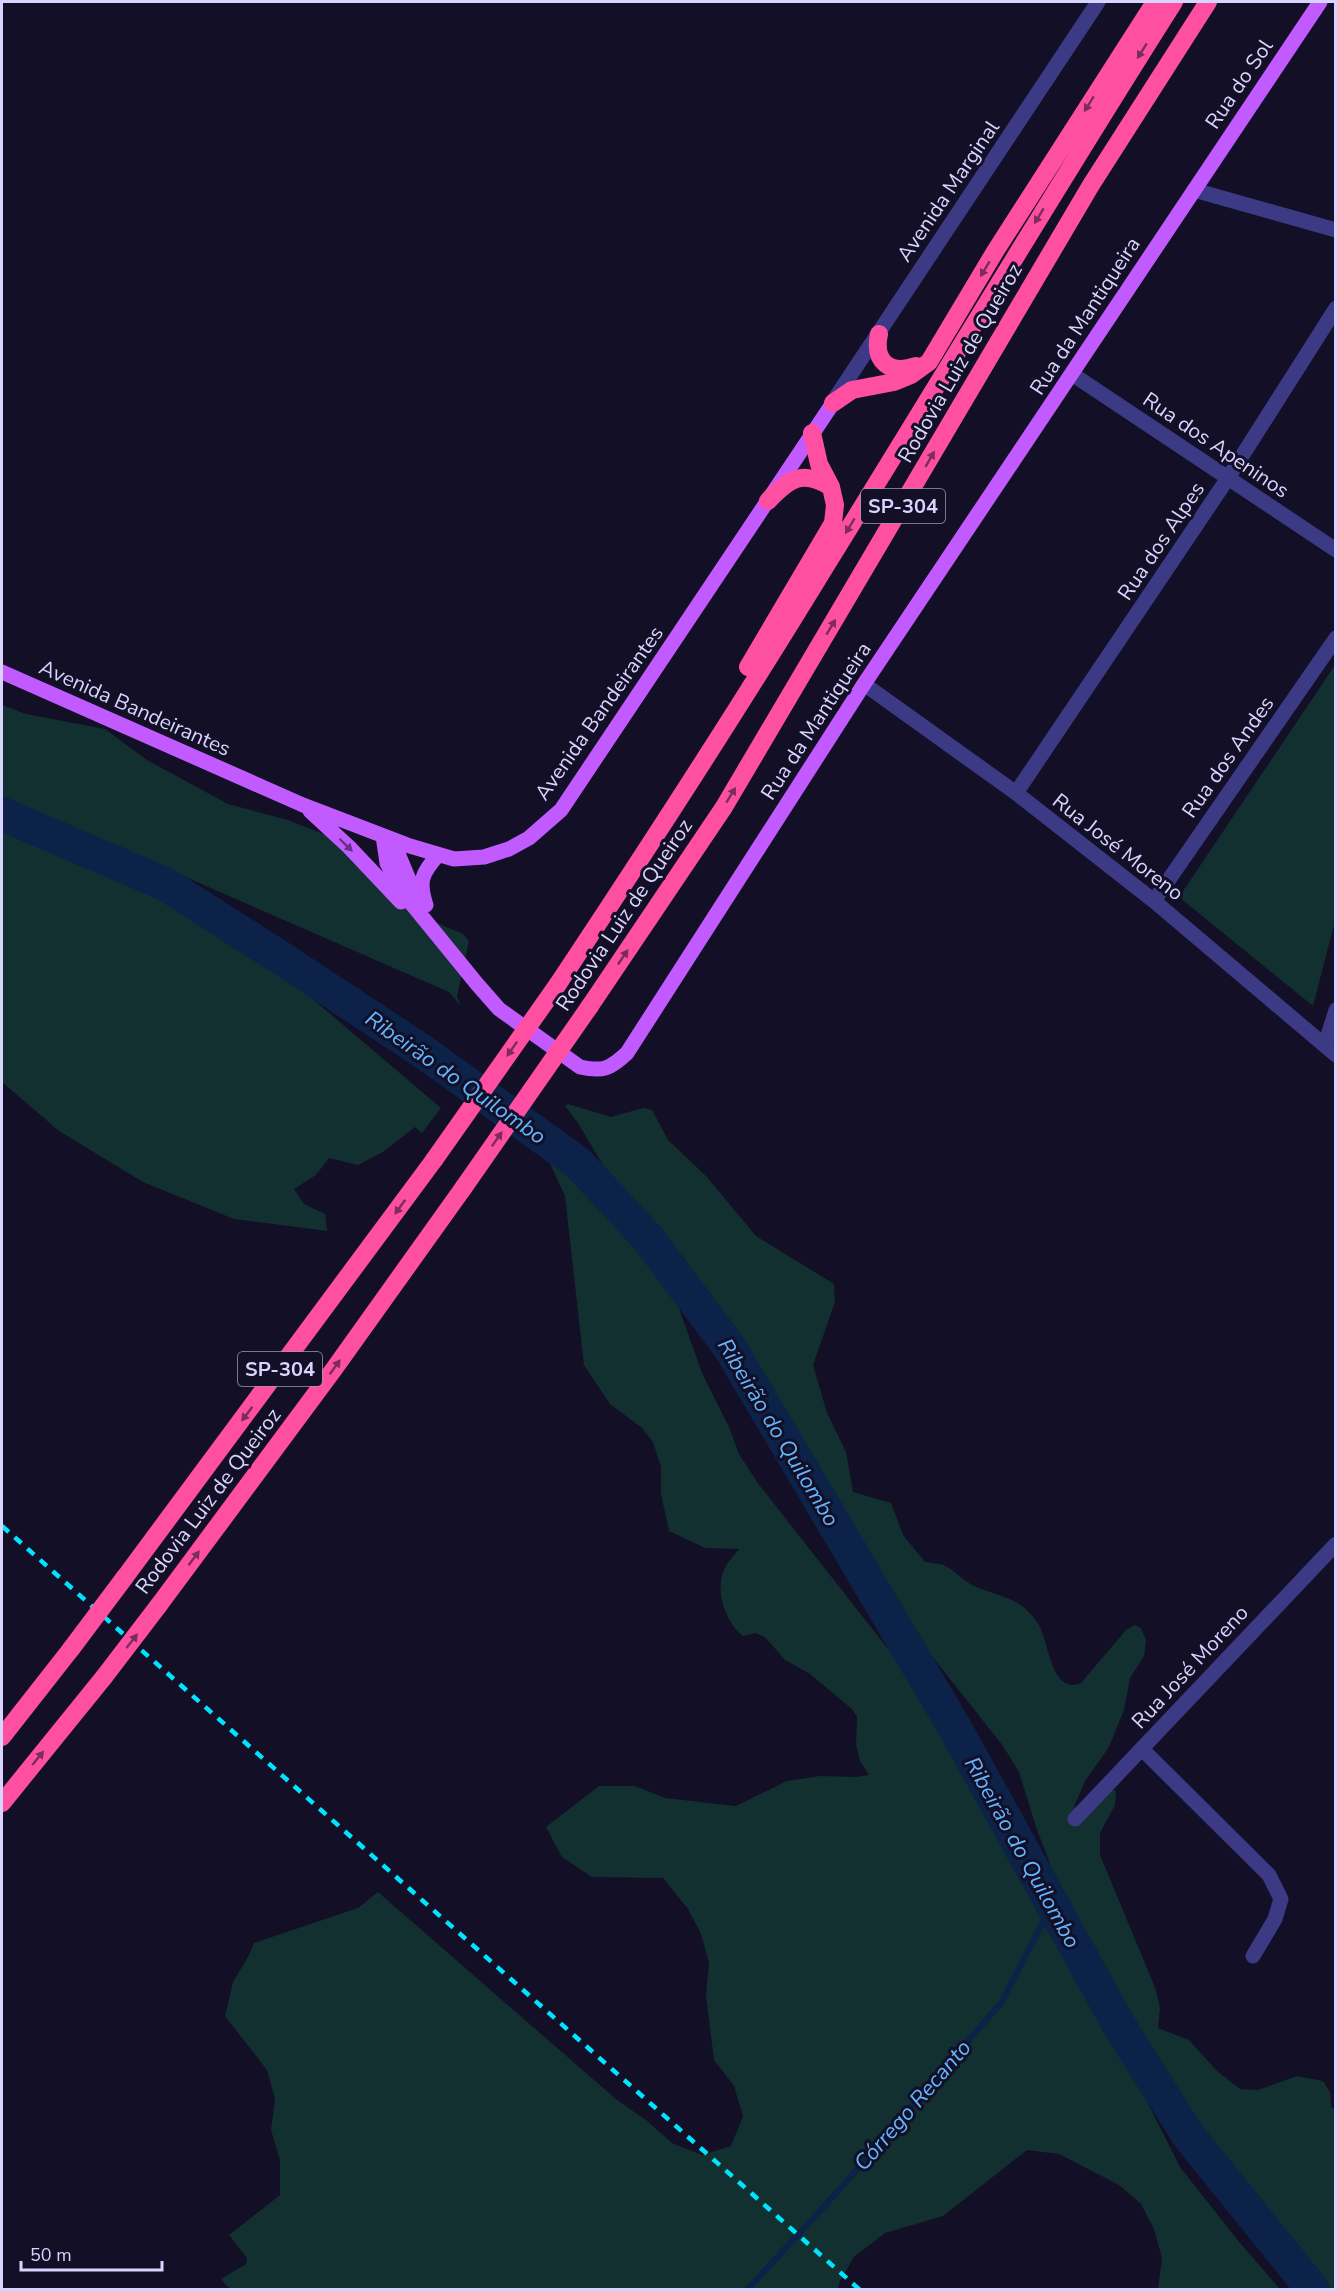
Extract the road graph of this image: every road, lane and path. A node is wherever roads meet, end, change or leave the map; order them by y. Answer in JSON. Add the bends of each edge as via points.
{"nodes":[{"id":1,"x":1098,"y":2,"type":"edge"},
{"id":2,"x":1155,"y":2,"type":"edge"},
{"id":3,"x":1174,"y":2,"type":"edge"},
{"id":4,"x":1208,"y":2,"type":"edge"},
{"id":5,"x":1320,"y":2,"type":"edge"},
{"id":6,"x":1194,"y":190,"type":"junction"},
{"id":7,"x":1335,"y":230,"type":"edge"},
{"id":8,"x":1335,"y":308,"type":"edge"},
{"id":9,"x":879,"y":334,"type":"junction"},
{"id":10,"x":929,"y":362,"type":"junction"},
{"id":11,"x":1072,"y":374,"type":"junction"},
{"id":12,"x":833,"y":403,"type":"junction"},
{"id":13,"x":812,"y":433,"type":"junction"},
{"id":14,"x":1228,"y":478,"type":"junction"},
{"id":15,"x":831,"y":487,"type":"junction"},
{"id":16,"x":768,"y":501,"type":"junction"},
{"id":17,"x":1335,"y":550,"type":"edge"},
{"id":18,"x":1335,"y":638,"type":"edge"},
{"id":19,"x":2,"y":672,"type":"edge"},
{"id":20,"x":864,"y":684,"type":"junction"},
{"id":21,"x":1017,"y":794,"type":"junction"},
{"id":22,"x":303,"y":805,"type":"junction"},
{"id":23,"x":674,"y":807,"type":"junction"},
{"id":24,"x":383,"y":836,"type":"junction"},
{"id":25,"x":398,"y":842,"type":"junction"},
{"id":26,"x":438,"y":855,"type":"junction"},
{"id":27,"x":1154,"y":901,"type":"junction"},
{"id":28,"x":424,"y":917,"type":"junction"},
{"id":29,"x":1335,"y":1010,"type":"edge"},
{"id":30,"x":1330,"y":1050,"type":"edge"},
{"id":31,"x":1335,"y":1544,"type":"edge"},
{"id":32,"x":2,"y":1737,"type":"edge"},
{"id":33,"x":1142,"y":1749,"type":"junction"},
{"id":34,"x":2,"y":1803,"type":"edge"},
{"id":35,"x":1075,"y":1820,"type":"dead end"},
{"id":36,"x":1252,"y":1956,"type":"dead end"}],
"edges":[{"from":1,"to":9,"type":"street","name":"Avenida Marginal"},
{"from":2,"to":10,"type":"highway","one_way":true},
{"from":3,"to":23,"type":"highway","name":"Rodovia Luiz de Queiroz","number":"SP-304","one_way":true},
{"from":34,"to":4,"type":"highway","name":"Rodovia Luiz de Queiroz","number":"SP-304","one_way":true,"bridge":true,"via":[[104,1677],[334,1369],[591,1006],[724,807],[1091,185]]},
{"from":5,"to":6,"type":"main road","name":"Rua do Sol"},
{"from":6,"to":7,"type":"street"},
{"from":6,"to":11,"type":"main road","name":"Rua da Mantiqueira"},
{"from":8,"to":14,"type":"street","name":"Rua dos Alpes"},
{"from":9,"to":10,"type":"highway","via":[[876,348],[882,361],[893,369]]},
{"from":9,"to":12,"type":"street","name":"Avenida Marginal"},
{"from":10,"to":12,"type":"highway","via":[[911,375],[852,390]]},
{"from":11,"to":14,"type":"street","name":"Rua dos Apeninos"},
{"from":11,"to":20,"type":"main road","name":"Rua da Mantiqueira"},
{"from":12,"to":13,"type":"main road","name":"Avenida Bandeirantes"},
{"from":13,"to":15,"type":"highway","via":[[819,464]]},
{"from":13,"to":16,"type":"main road","name":"Avenida Bandeirantes"},
{"from":14,"to":17,"type":"street","name":"Rua dos Apeninos"},
{"from":14,"to":21,"type":"street","name":"Rua dos Alpes"},
{"from":15,"to":16,"type":"highway","via":[[805,476],[782,487]]},
{"from":15,"to":23,"type":"highway","via":[[833,523],[732,694]]},
{"from":16,"to":26,"type":"main road","name":"Avenida Bandeirantes","via":[[561,810],[529,838],[509,849],[484,857],[454,859]]},
{"from":18,"to":27,"type":"street","name":"Rua dos Andes"},
{"from":19,"to":22,"type":"main road","name":"Avenida Bandeirantes"},
{"from":20,"to":21,"type":"street","name":"Rua José Moreno"},
{"from":20,"to":28,"type":"main road","name":"Rua da Mantiqueira","via":[[627,1053],[613,1066],[596,1070],[580,1067],[499,1009]]},
{"from":21,"to":27,"type":"street","name":"Rua José Moreno"},
{"from":22,"to":24,"type":"main road","name":"Avenida Bandeirantes"},
{"from":22,"to":28,"type":"main road","one_way":true,"via":[[410,911]]},
{"from":23,"to":32,"type":"highway","name":"Rodovia Luiz de Queiroz","number":"SP-304","one_way":true,"bridge":true,"via":[[558,984],[434,1160]]},
{"from":24,"to":25,"type":"main road","name":"Avenida Bandeirantes"},
{"from":24,"to":28,"type":"main road","name":"Rua da Mantiqueira","via":[[392,875]]},
{"from":25,"to":26,"type":"main road","name":"Avenida Bandeirantes"},
{"from":25,"to":28,"type":"main road","name":"Rua da Mantiqueira","via":[[399,856]]},
{"from":26,"to":28,"type":"main road","via":[[422,879]]},
{"from":27,"to":30,"type":"street","name":"Rua José Moreno"},
{"from":29,"to":30,"type":"street"},
{"from":31,"to":33,"type":"street","name":"Rua José Moreno"},
{"from":33,"to":35,"type":"street","name":"Rua José Moreno"},
{"from":33,"to":36,"type":"street","via":[[1269,1875],[1281,1899],[1275,1919]]}]}
